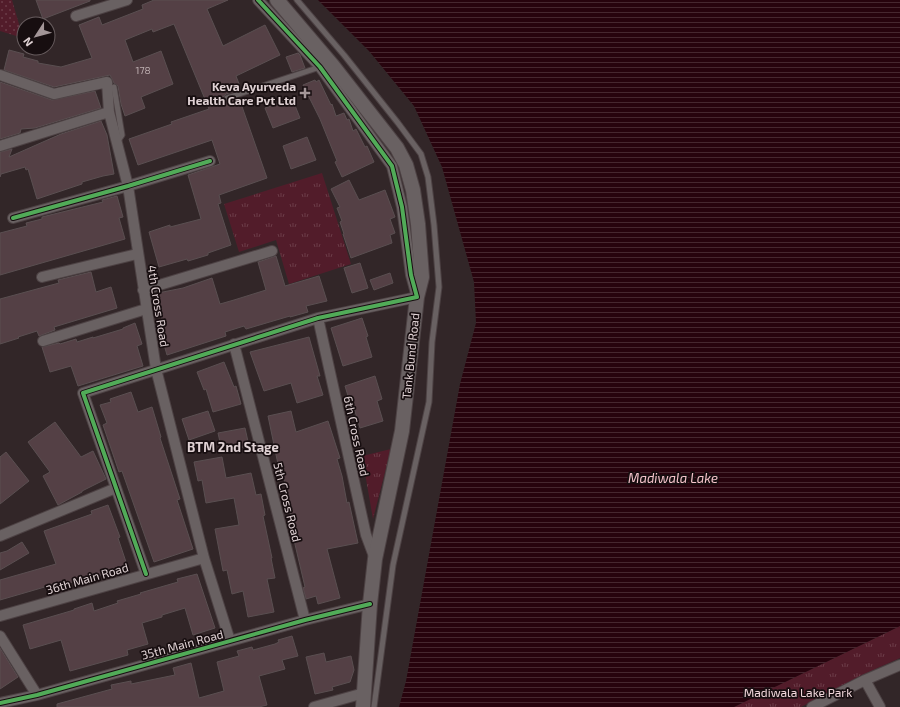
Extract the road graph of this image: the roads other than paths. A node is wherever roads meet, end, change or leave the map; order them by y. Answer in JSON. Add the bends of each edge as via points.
{"nodes":[{"id":1,"x":127,"y":0,"type":"edge"},
{"id":2,"x":258,"y":0,"type":"edge"},
{"id":3,"x":277,"y":0,"type":"edge"},
{"id":4,"x":296,"y":0,"type":"edge"},
{"id":5,"x":76,"y":16,"type":"dead end"},
{"id":6,"x":320,"y":67,"type":"junction"},
{"id":7,"x":0,"y":75,"type":"edge"},
{"id":8,"x":114,"y":87,"type":"dead end"},
{"id":9,"x":227,"y":98,"type":"dead end"},
{"id":10,"x":109,"y":112,"type":"junction"},
{"id":11,"x":117,"y":142,"type":"junction"},
{"id":12,"x":0,"y":146,"type":"edge"},
{"id":13,"x":210,"y":161,"type":"dead end"},
{"id":14,"x":128,"y":186,"type":"junction"},
{"id":15,"x":13,"y":218,"type":"dead end"},
{"id":16,"x":272,"y":252,"type":"dead end"},
{"id":17,"x":137,"y":254,"type":"junction"},
{"id":18,"x":42,"y":278,"type":"dead end"},
{"id":19,"x":143,"y":290,"type":"junction"},
{"id":20,"x":417,"y":298,"type":"junction"},
{"id":21,"x":146,"y":309,"type":"junction"},
{"id":22,"x":318,"y":318,"type":"junction"},
{"id":23,"x":43,"y":341,"type":"dead end"},
{"id":24,"x":234,"y":344,"type":"junction"},
{"id":25,"x":156,"y":369,"type":"junction"},
{"id":26,"x":116,"y":488,"type":"junction"},
{"id":27,"x":0,"y":536,"type":"edge"},
{"id":28,"x":204,"y":558,"type":"junction"},
{"id":29,"x":375,"y":559,"type":"junction"},
{"id":30,"x":146,"y":574,"type":"junction"},
{"id":31,"x":370,"y":604,"type":"junction"},
{"id":32,"x":0,"y":616,"type":"edge"},
{"id":33,"x":305,"y":620,"type":"junction"},
{"id":34,"x":0,"y":636,"type":"edge"},
{"id":35,"x":230,"y":641,"type":"junction"},
{"id":36,"x":900,"y":665,"type":"edge"},
{"id":37,"x":865,"y":680,"type":"junction"},
{"id":38,"x":364,"y":693,"type":"junction"},
{"id":39,"x":37,"y":695,"type":"junction"},
{"id":40,"x":0,"y":703,"type":"edge"},
{"id":41,"x":314,"y":707,"type":"edge"},
{"id":42,"x":363,"y":707,"type":"edge"},
{"id":43,"x":374,"y":707,"type":"edge"},
{"id":44,"x":812,"y":707,"type":"edge"},
{"id":45,"x":880,"y":707,"type":"edge"}],
"edges":[{"from":1,"to":5,"type":"street"},
{"from":2,"to":6,"type":"street"},
{"from":3,"to":20,"type":"main road","name":"Tank Bund Road","via":[[333,66],[397,148],[406,165],[418,224],[422,277]]},
{"from":4,"to":43,"type":"lane","via":[[344,55],[421,154],[428,177],[434,225],[439,287],[432,342],[430,402],[393,565]]},
{"from":6,"to":9,"type":"lane"},
{"from":6,"to":20,"type":"street","via":[[392,166],[402,207],[411,275]]},
{"from":7,"to":10,"type":"street","name":"4th Cross Road","via":[[54,94],[107,82]]},
{"from":8,"to":11,"type":"lane","via":[[122,135]]},
{"from":10,"to":11,"type":"street","name":"4th Cross Road"},
{"from":10,"to":12,"type":"street"},
{"from":11,"to":14,"type":"street","name":"4th Cross Road"},
{"from":13,"to":14,"type":"street"},
{"from":14,"to":15,"type":"street"},
{"from":14,"to":17,"type":"street","name":"4th Cross Road"},
{"from":16,"to":19,"type":"street"},
{"from":17,"to":18,"type":"street"},
{"from":17,"to":19,"type":"street","name":"4th Cross Road"},
{"from":19,"to":21,"type":"street","name":"4th Cross Road"},
{"from":20,"to":22,"type":"street"},
{"from":20,"to":29,"type":"main road","name":"Tank Bund Road","via":[[402,430]]},
{"from":21,"to":23,"type":"street"},
{"from":21,"to":25,"type":"street","name":"4th Cross Road"},
{"from":22,"to":24,"type":"street"},
{"from":22,"to":29,"type":"street","name":"6th Cross Road","via":[[366,536]]},
{"from":24,"to":25,"type":"street"},
{"from":24,"to":33,"type":"street","name":"5th Cross Road"},
{"from":25,"to":26,"type":"street","via":[[82,393]]},
{"from":25,"to":28,"type":"street","name":"4th Cross Road"},
{"from":26,"to":27,"type":"street"},
{"from":26,"to":30,"type":"street"},
{"from":28,"to":30,"type":"street","name":"36th Main Road"},
{"from":28,"to":35,"type":"street","name":"4th Cross Road"},
{"from":29,"to":31,"type":"main road","name":"Tank Bund Road"},
{"from":30,"to":32,"type":"street","name":"36th Main Road"},
{"from":31,"to":33,"type":"street","name":"35th Main Road"},
{"from":31,"to":38,"type":"main road","name":"Tank Bund Road"},
{"from":33,"to":35,"type":"street","name":"35th Main Road"},
{"from":34,"to":39,"type":"street"},
{"from":35,"to":39,"type":"street","name":"35th Main Road"},
{"from":36,"to":37,"type":"street"},
{"from":37,"to":44,"type":"street"},
{"from":37,"to":45,"type":"street"},
{"from":38,"to":41,"type":"street"},
{"from":38,"to":42,"type":"main road","name":"Tank Bund Road"},
{"from":39,"to":40,"type":"street","name":"35th Main Road"}]}
